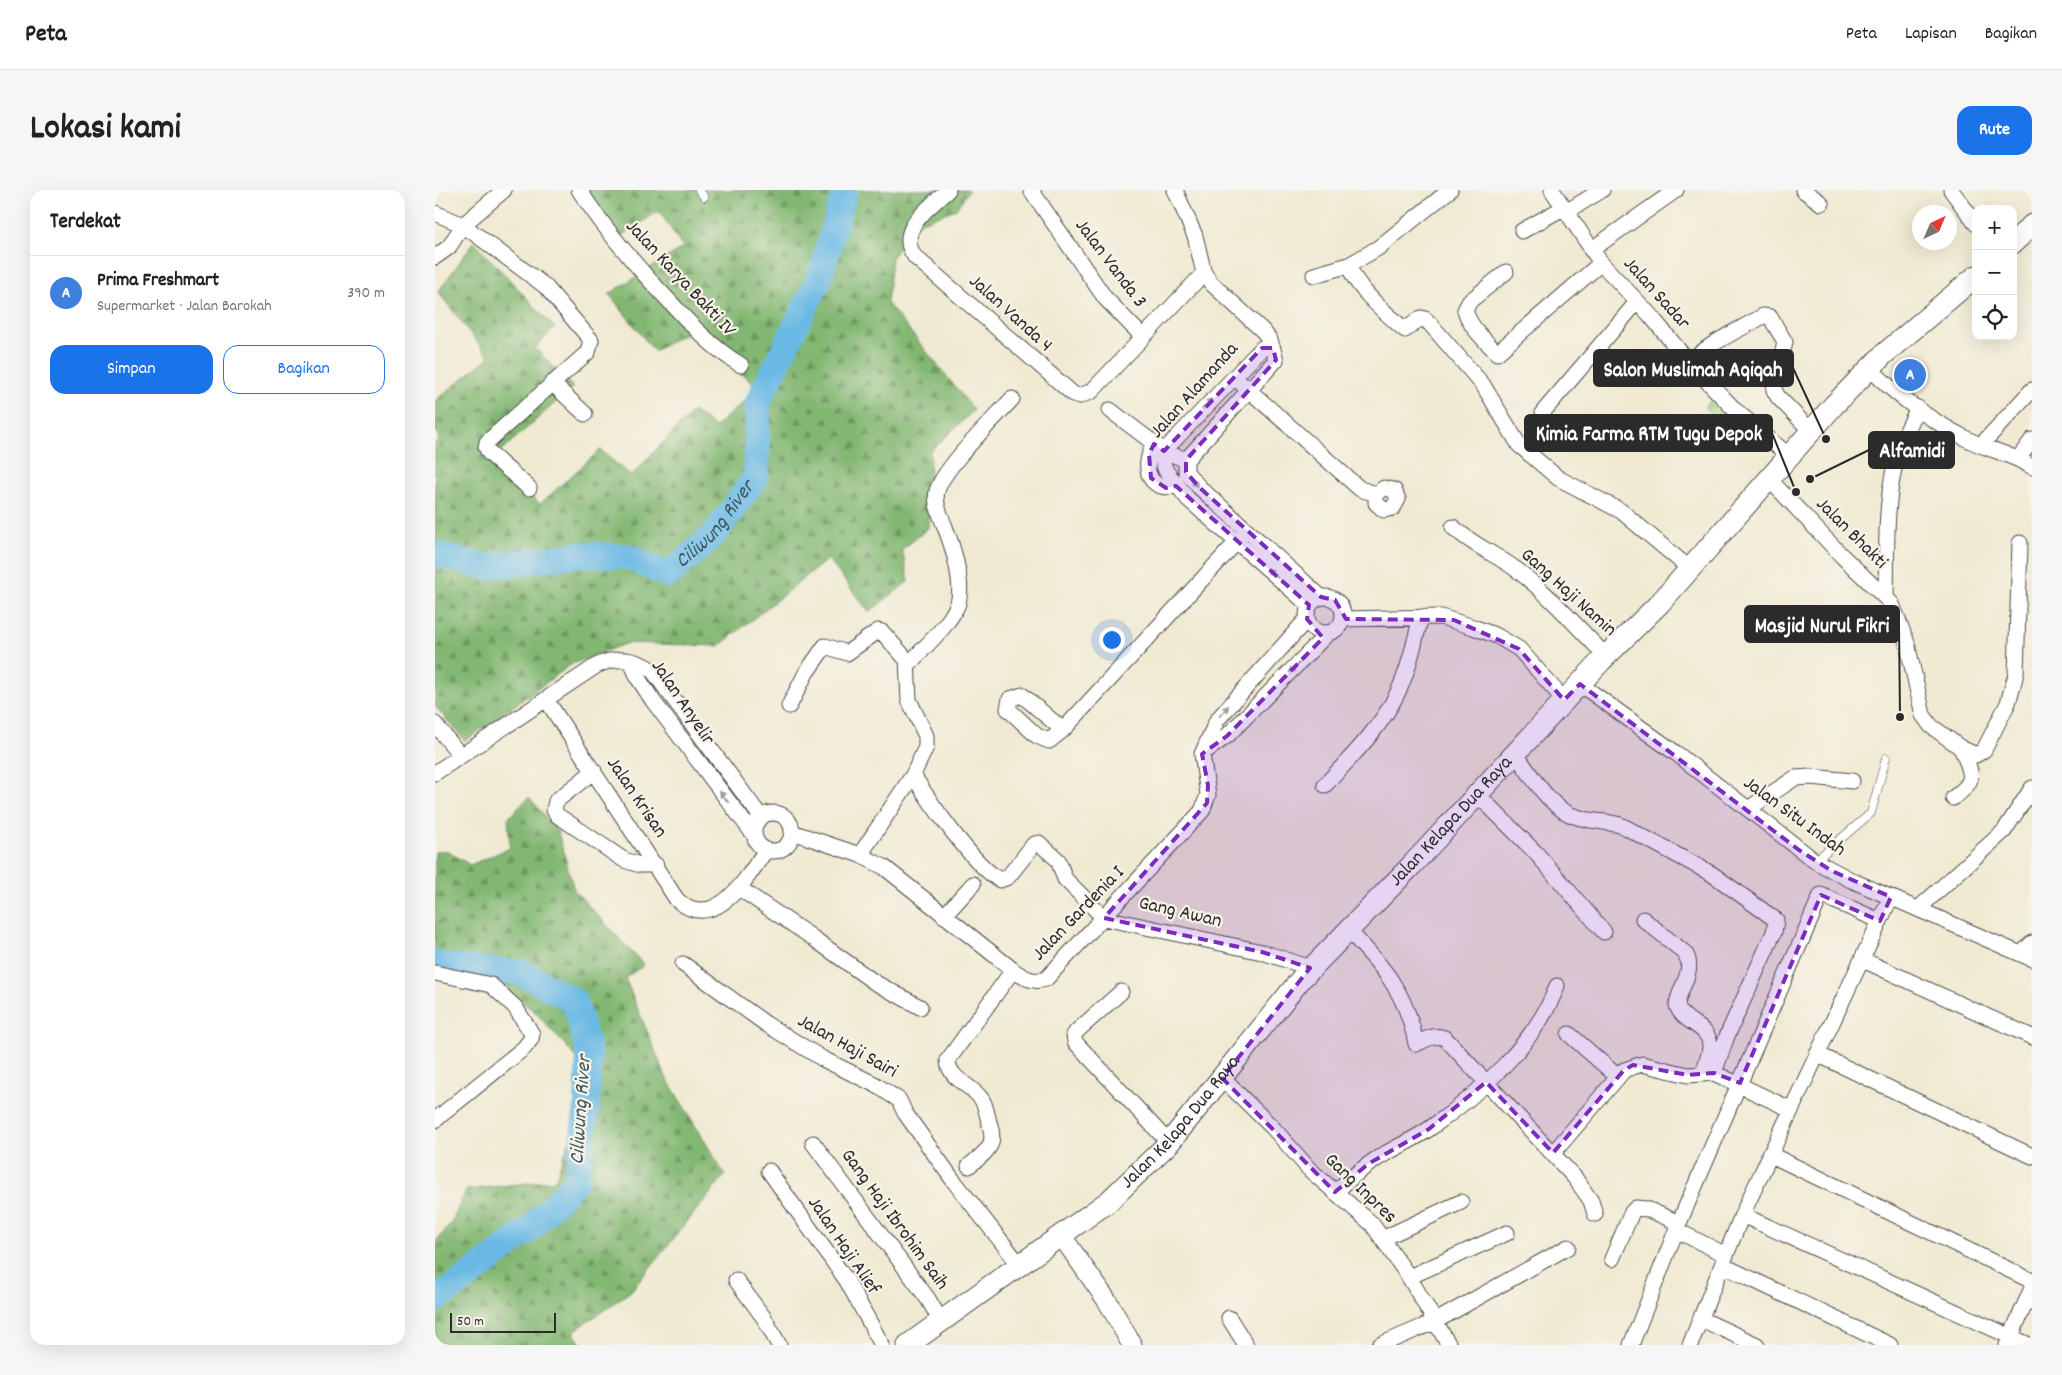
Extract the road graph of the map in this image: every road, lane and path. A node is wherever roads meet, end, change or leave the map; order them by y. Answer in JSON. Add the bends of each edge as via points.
{"nodes":[{"id":1,"x":504,"y":190,"type":"edge"},
{"id":2,"x":579,"y":190,"type":"edge"},
{"id":3,"x":948,"y":190,"type":"edge"},
{"id":4,"x":1031,"y":190,"type":"edge"},
{"id":5,"x":1175,"y":190,"type":"edge"},
{"id":6,"x":1450,"y":190,"type":"edge"},
{"id":7,"x":1552,"y":190,"type":"edge"},
{"id":8,"x":1602,"y":190,"type":"edge"},
{"id":9,"x":1676,"y":190,"type":"edge"},
{"id":10,"x":1803,"y":190,"type":"edge"},
{"id":11,"x":1951,"y":190,"type":"edge"},
{"id":12,"x":1821,"y":203,"type":"dead end"},
{"id":13,"x":1565,"y":210,"type":"junction"},
{"id":14,"x":435,"y":213,"type":"edge"},
{"id":15,"x":1972,"y":219,"type":"edge"},
{"id":16,"x":463,"y":225,"type":"junction"},
{"id":17,"x":2032,"y":225,"type":"edge"},
{"id":18,"x":1522,"y":231,"type":"dead end"},
{"id":19,"x":2017,"y":239,"type":"edge"},
{"id":20,"x":1591,"y":250,"type":"junction"},
{"id":21,"x":435,"y":258,"type":"edge"},
{"id":22,"x":1601,"y":263,"type":"junction"},
{"id":23,"x":1349,"y":265,"type":"junction"},
{"id":24,"x":1507,"y":272,"type":"dead end"},
{"id":25,"x":1204,"y":273,"type":"junction"},
{"id":26,"x":1314,"y":275,"type":"dead end"},
{"id":27,"x":1972,"y":279,"type":"edge"},
{"id":28,"x":1637,"y":302,"type":"junction"},
{"id":29,"x":1142,"y":336,"type":"junction"},
{"id":30,"x":1273,"y":348,"type":"junction"},
{"id":31,"x":1690,"y":363,"type":"junction"},
{"id":32,"x":741,"y":365,"type":"dead end"},
{"id":33,"x":1870,"y":368,"type":"junction"},
{"id":34,"x":1234,"y":376,"type":"junction"},
{"id":35,"x":552,"y":383,"type":"junction"},
{"id":36,"x":1249,"y":390,"type":"junction"},
{"id":37,"x":2032,"y":390,"type":"edge"},
{"id":38,"x":1012,"y":399,"type":"dead end"},
{"id":39,"x":1918,"y":408,"type":"junction"},
{"id":40,"x":1109,"y":410,"type":"dead end"},
{"id":41,"x":1543,"y":412,"type":"dead end"},
{"id":42,"x":585,"y":414,"type":"dead end"},
{"id":43,"x":1810,"y":430,"type":"junction"},
{"id":44,"x":2032,"y":440,"type":"edge"},
{"id":45,"x":1981,"y":445,"type":"junction"},
{"id":46,"x":1159,"y":447,"type":"junction"},
{"id":47,"x":1788,"y":455,"type":"junction"},
{"id":48,"x":2018,"y":459,"type":"junction"},
{"id":49,"x":1186,"y":460,"type":"junction"},
{"id":50,"x":2032,"y":468,"type":"edge"},
{"id":51,"x":1768,"y":478,"type":"junction"},
{"id":52,"x":529,"y":488,"type":"dead end"},
{"id":53,"x":1376,"y":494,"type":"dead end"},
{"id":54,"x":1453,"y":527,"type":"dead end"},
{"id":55,"x":1248,"y":530,"type":"junction"},
{"id":56,"x":1237,"y":542,"type":"junction"},
{"id":57,"x":2020,"y":543,"type":"dead end"},
{"id":58,"x":1690,"y":569,"type":"junction"},
{"id":59,"x":1886,"y":596,"type":"junction"},
{"id":60,"x":1312,"y":607,"type":"junction"},
{"id":61,"x":1421,"y":617,"type":"junction"},
{"id":62,"x":1343,"y":619,"type":"junction"},
{"id":63,"x":1328,"y":633,"type":"junction"},
{"id":64,"x":1606,"y":656,"type":"junction"},
{"id":65,"x":631,"y":661,"type":"junction"},
{"id":66,"x":908,"y":665,"type":"junction"},
{"id":67,"x":1580,"y":684,"type":"junction"},
{"id":68,"x":546,"y":699,"type":"junction"},
{"id":69,"x":1564,"y":700,"type":"junction"},
{"id":70,"x":789,"y":706,"type":"dead end"},
{"id":71,"x":435,"y":724,"type":"edge"},
{"id":72,"x":1063,"y":730,"type":"dead end"},
{"id":73,"x":1961,"y":748,"type":"junction"},
{"id":74,"x":1202,"y":754,"type":"junction"},
{"id":75,"x":460,"y":755,"type":"junction"},
{"id":76,"x":1510,"y":758,"type":"junction"},
{"id":77,"x":1886,"y":758,"type":"dead end"},
{"id":78,"x":594,"y":771,"type":"junction"},
{"id":79,"x":435,"y":773,"type":"edge"},
{"id":80,"x":913,"y":775,"type":"junction"},
{"id":81,"x":1852,"y":781,"type":"dead end"},
{"id":82,"x":1325,"y":784,"type":"dead end"},
{"id":83,"x":1483,"y":787,"type":"junction"},
{"id":84,"x":2032,"y":788,"type":"edge"},
{"id":85,"x":1953,"y":798,"type":"dead end"},
{"id":86,"x":1748,"y":809,"type":"junction"},
{"id":87,"x":761,"y":818,"type":"junction"},
{"id":88,"x":792,"y":832,"type":"junction"},
{"id":89,"x":754,"y":836,"type":"junction"},
{"id":90,"x":765,"y":850,"type":"junction"},
{"id":91,"x":860,"y":855,"type":"junction"},
{"id":92,"x":1815,"y":861,"type":"junction"},
{"id":93,"x":656,"y":865,"type":"junction"},
{"id":94,"x":973,"y":884,"type":"dead end"},
{"id":95,"x":739,"y":888,"type":"junction"},
{"id":96,"x":1891,"y":897,"type":"junction"},
{"id":97,"x":1919,"y":908,"type":"junction"},
{"id":98,"x":944,"y":916,"type":"junction"},
{"id":99,"x":1105,"y":918,"type":"junction"},
{"id":100,"x":1643,"y":919,"type":"dead end"},
{"id":101,"x":1880,"y":921,"type":"junction"},
{"id":102,"x":1347,"y":929,"type":"junction"},
{"id":103,"x":1603,"y":932,"type":"dead end"},
{"id":104,"x":2032,"y":942,"type":"edge"},
{"id":105,"x":2027,"y":956,"type":"edge"},
{"id":106,"x":1863,"y":960,"type":"junction"},
{"id":107,"x":683,"y":964,"type":"dead end"},
{"id":108,"x":1311,"y":968,"type":"junction"},
{"id":109,"x":1013,"y":970,"type":"junction"},
{"id":110,"x":435,"y":973,"type":"edge"},
{"id":111,"x":1557,"y":986,"type":"dead end"},
{"id":112,"x":1121,"y":992,"type":"dead end"},
{"id":113,"x":920,"y":1007,"type":"dead end"},
{"id":114,"x":1569,"y":1034,"type":"dead end"},
{"id":115,"x":2032,"y":1037,"type":"edge"},
{"id":116,"x":1817,"y":1054,"type":"junction"},
{"id":117,"x":1708,"y":1073,"type":"junction"},
{"id":118,"x":1618,"y":1077,"type":"junction"},
{"id":119,"x":1222,"y":1078,"type":"junction"},
{"id":120,"x":1486,"y":1082,"type":"junction"},
{"id":121,"x":1740,"y":1083,"type":"junction"},
{"id":122,"x":1790,"y":1109,"type":"junction"},
{"id":123,"x":435,"y":1120,"type":"edge"},
{"id":124,"x":813,"y":1143,"type":"dead end"},
{"id":125,"x":1169,"y":1143,"type":"junction"},
{"id":126,"x":1553,"y":1153,"type":"junction"},
{"id":127,"x":1769,"y":1154,"type":"junction"},
{"id":128,"x":2032,"y":1156,"type":"edge"},
{"id":129,"x":969,"y":1166,"type":"dead end"},
{"id":130,"x":769,"y":1171,"type":"dead end"},
{"id":131,"x":1335,"y":1192,"type":"junction"},
{"id":132,"x":1461,"y":1202,"type":"dead end"},
{"id":133,"x":1595,"y":1214,"type":"dead end"},
{"id":134,"x":1742,"y":1214,"type":"junction"},
{"id":135,"x":1677,"y":1226,"type":"junction"},
{"id":136,"x":1507,"y":1233,"type":"dead end"},
{"id":137,"x":1061,"y":1235,"type":"junction"},
{"id":138,"x":1384,"y":1238,"type":"junction"},
{"id":139,"x":1568,"y":1247,"type":"dead end"},
{"id":140,"x":1612,"y":1258,"type":"dead end"},
{"id":141,"x":1724,"y":1260,"type":"junction"},
{"id":142,"x":1019,"y":1264,"type":"junction"},
{"id":143,"x":1409,"y":1277,"type":"junction"},
{"id":144,"x":736,"y":1280,"type":"dead end"},
{"id":145,"x":2032,"y":1280,"type":"edge"},
{"id":146,"x":2032,"y":1288,"type":"edge"},
{"id":147,"x":1229,"y":1318,"type":"dead end"},
{"id":148,"x":1701,"y":1320,"type":"junction"},
{"id":149,"x":942,"y":1322,"type":"junction"},
{"id":150,"x":1434,"y":1322,"type":"junction"},
{"id":151,"x":2009,"y":1341,"type":"edge"},
{"id":152,"x":779,"y":1345,"type":"edge"},
{"id":153,"x":882,"y":1345,"type":"edge"},
{"id":154,"x":908,"y":1345,"type":"edge"},
{"id":155,"x":1132,"y":1345,"type":"edge"},
{"id":156,"x":1245,"y":1345,"type":"edge"},
{"id":157,"x":1381,"y":1345,"type":"edge"},
{"id":158,"x":1449,"y":1345,"type":"edge"},
{"id":159,"x":1631,"y":1345,"type":"edge"},
{"id":160,"x":1690,"y":1345,"type":"edge"},
{"id":161,"x":1757,"y":1345,"type":"edge"},
{"id":162,"x":1890,"y":1345,"type":"edge"},
{"id":163,"x":2029,"y":1345,"type":"edge"}],
"edges":[{"from":1,"to":16,"type":"street"},
{"from":2,"to":32,"type":"street","name":"Jalan Karya Bakti IV","via":[[650,282],[707,340]]},
{"from":3,"to":29,"type":"street","name":"Jalan Vanda 4","via":[[910,229],[909,248],[915,257],[1066,389],[1080,396],[1091,392]]},
{"from":4,"to":29,"type":"street","name":"Jalan Vanda 3","via":[[1105,298]]},
{"from":5,"to":25,"type":"street","via":[[1193,229]]},
{"from":6,"to":23,"type":"street","via":[[1378,248]]},
{"from":7,"to":13,"type":"street","name":"Jalan Sadar"},
{"from":8,"to":13,"type":"street"},
{"from":9,"to":20,"type":"street"},
{"from":10,"to":12,"type":"street"},
{"from":11,"to":15,"type":"street"},
{"from":13,"to":18,"type":"street"},
{"from":13,"to":20,"type":"street","name":"Jalan Sadar"},
{"from":14,"to":16,"type":"street"},
{"from":16,"to":21,"type":"street","via":[[449,247]]},
{"from":16,"to":35,"type":"street","via":[[545,286],[591,340],[588,352]]},
{"from":17,"to":19,"type":"main road"},
{"from":20,"to":22,"type":"street","name":"Jalan Sadar"},
{"from":22,"to":24,"type":"street","via":[[1497,353],[1476,331],[1465,310],[1470,301]]},
{"from":22,"to":28,"type":"street","name":"Jalan Sadar"},
{"from":23,"to":26,"type":"street"},
{"from":23,"to":58,"type":"street","via":[[1358,283],[1405,330],[1421,318],[1431,325],[1483,386],[1519,445],[1551,472],[1621,511]]},
{"from":25,"to":29,"type":"street"},
{"from":25,"to":30,"type":"street","via":[[1263,331]]},
{"from":27,"to":33,"type":"main road","name":"Jalan Kelapa Dua Raya"},
{"from":28,"to":31,"type":"street","name":"Jalan Sadar"},
{"from":28,"to":41,"type":"street"},
{"from":30,"to":34,"type":"street","name":"Jalan Alamanda","via":[[1262,348]]},
{"from":30,"to":36,"type":"street","name":"Jalan Alamanda","via":[[1276,360]]},
{"from":31,"to":43,"type":"street","via":[[1717,340],[1763,316],[1770,317],[1785,342],[1774,390]]},
{"from":31,"to":47,"type":"street","name":"Jalan Sadar","via":[[1735,410]]},
{"from":33,"to":39,"type":"street"},
{"from":33,"to":43,"type":"main road","name":"Jalan Kelapa Dua Raya"},
{"from":34,"to":36,"type":"street"},
{"from":46,"to":34,"type":"street","name":"Jalan Alamanda","one_way":true},
{"from":35,"to":42,"type":"street"},
{"from":35,"to":52,"type":"street","via":[[487,442],[489,453]]},
{"from":36,"to":49,"type":"street","name":"Jalan Alamanda"},
{"from":36,"to":53,"type":"street","via":[[1352,483],[1363,491]]},
{"from":37,"to":45,"type":"street"},
{"from":38,"to":66,"type":"street","via":[[949,470],[937,492],[939,511],[956,564],[960,593],[950,616]]},
{"from":39,"to":45,"type":"street"},
{"from":39,"to":59,"type":"street","via":[[1894,468],[1889,499]]},
{"from":40,"to":46,"type":"street"},
{"from":43,"to":47,"type":"main road","name":"Jalan Kelapa Dua Raya"},
{"from":44,"to":48,"type":"street"},
{"from":45,"to":48,"type":"street"},
{"from":46,"to":49,"type":"street"},
{"from":46,"to":56,"type":"street","name":"Jalan Alamanda","via":[[1166,471],[1176,486]]},
{"from":47,"to":51,"type":"main road","name":"Jalan Kelapa Dua Raya"},
{"from":48,"to":50,"type":"street"},
{"from":49,"to":55,"type":"street","name":"Jalan Alamanda","one_way":true,"via":[[1186,472],[1199,487]]},
{"from":51,"to":58,"type":"main road","name":"Jalan Kelapa Dua Raya"},
{"from":51,"to":59,"type":"street","name":"Jalan Bhakti","via":[[1842,556]]},
{"from":54,"to":64,"type":"street","name":"Gang Haji Namin","via":[[1466,540],[1517,570]]},
{"from":55,"to":56,"type":"street"},
{"from":55,"to":60,"type":"street","name":"Jalan Alamanda"},
{"from":60,"to":56,"type":"street","name":"Jalan Alamanda","one_way":true},
{"from":56,"to":72,"type":"street"},
{"from":57,"to":73,"type":"street","via":[[2016,674],[2007,703],[1985,750],[1976,755]]},
{"from":58,"to":64,"type":"main road","name":"Jalan Kelapa Dua Raya"},
{"from":59,"to":73,"type":"street","via":[[1901,624],[1923,715],[1931,726]]},
{"from":60,"to":62,"type":"street","via":[[1328,597],[1340,605]]},
{"from":60,"to":63,"type":"street","via":[[1315,630]]},
{"from":74,"to":60,"type":"street","one_way":true,"via":[[1217,720]]},
{"from":61,"to":62,"type":"street"},
{"from":61,"to":69,"type":"street","via":[[1454,620],[1508,642],[1531,661]]},
{"from":61,"to":82,"type":"street","via":[[1393,702],[1371,734]]},
{"from":62,"to":63,"type":"street","via":[[1335,630]]},
{"from":63,"to":74,"type":"street","one_way":true,"via":[[1227,736]]},
{"from":64,"to":67,"type":"main road","name":"Jalan Kelapa Dua Raya"},
{"from":65,"to":68,"type":"street","via":[[616,659],[603,662]]},
{"from":65,"to":87,"type":"street","name":"Jalan Anyelir","via":[[647,667],[661,681]]},
{"from":89,"to":65,"type":"street","name":"Jalan Anyelir","one_way":true,"via":[[648,694]]},
{"from":66,"to":70,"type":"street","via":[[903,652],[883,632],[872,633],[847,653],[825,646]]},
{"from":66,"to":80,"type":"street","via":[[909,700],[926,742]]},
{"from":67,"to":69,"type":"main road","name":"Jalan Kelapa Dua Raya"},
{"from":67,"to":86,"type":"street","name":"Jalan Situ Indah"},
{"from":68,"to":75,"type":"street"},
{"from":68,"to":78,"type":"street","name":"Jalan Krisan"},
{"from":69,"to":76,"type":"main road","name":"Jalan Kelapa Dua Raya"},
{"from":71,"to":75,"type":"street"},
{"from":73,"to":85,"type":"street","via":[[1972,780],[1968,788]]},
{"from":74,"to":99,"type":"street","name":"Jalan Gardenia I","via":[[1208,785],[1207,803]]},
{"from":75,"to":79,"type":"street"},
{"from":76,"to":83,"type":"main road","name":"Jalan Kelapa Dua Raya"},
{"from":76,"to":117,"type":"street","via":[[1567,814],[1623,826],[1712,874],[1776,920],[1774,932]]},
{"from":77,"to":92,"type":"lane","via":[[1871,813]]},
{"from":78,"to":93,"type":"street","name":"Jalan Krisan"},
{"from":78,"to":93,"type":"street","via":[[556,801],[554,810],[557,815],[624,860]]},
{"from":80,"to":91,"type":"street"},
{"from":80,"to":99,"type":"street","via":[[950,827],[995,877],[1004,880],[1037,843],[1058,860],[1065,879]]},
{"from":81,"to":86,"type":"street","via":[[1795,778]]},
{"from":83,"to":102,"type":"main road","name":"Jalan Kelapa Dua Raya","via":[[1417,860]]},
{"from":83,"to":103,"type":"street"},
{"from":84,"to":97,"type":"street","via":[[2004,832]]},
{"from":86,"to":92,"type":"street","name":"Jalan Situ Indah"},
{"from":87,"to":88,"type":"street","via":[[766,814],[778,814],[788,821]]},
{"from":87,"to":89,"type":"street","via":[[756,823]]},
{"from":88,"to":90,"type":"street","via":[[783,848]]},
{"from":88,"to":91,"type":"street","name":"Jalan Gardenia I"},
{"from":89,"to":90,"type":"street"},
{"from":90,"to":95,"type":"street"},
{"from":91,"to":98,"type":"street","name":"Jalan Gardenia I","via":[[885,867]]},
{"from":92,"to":96,"type":"street","name":"Jalan Situ Indah"},
{"from":93,"to":95,"type":"street","name":"Jalan Krisan","via":[[684,906],[699,910],[719,905]]},
{"from":94,"to":98,"type":"street"},
{"from":95,"to":113,"type":"street","via":[[874,982]]},
{"from":96,"to":97,"type":"street","name":"Jalan Situ Indah"},
{"from":96,"to":101,"type":"street"},
{"from":97,"to":105,"type":"street","name":"Jalan Situ Indah"},
{"from":98,"to":109,"type":"street","name":"Jalan Gardenia I"},
{"from":99,"to":108,"type":"street","name":"Gang Awan","via":[[1263,952]]},
{"from":99,"to":109,"type":"street","name":"Jalan Gardenia I","via":[[1045,978],[1029,980]]},
{"from":100,"to":117,"type":"street","via":[[1689,959],[1688,974],[1677,1005],[1682,1015],[1707,1034],[1710,1047]]},
{"from":101,"to":106,"type":"street"},
{"from":101,"to":121,"type":"street","via":[[1821,895]]},
{"from":102,"to":108,"type":"main road","name":"Jalan Kelapa Dua Raya"},
{"from":102,"to":120,"type":"street","via":[[1393,980],[1401,994],[1416,1044],[1440,1036]]},
{"from":104,"to":105,"type":"street"},
{"from":106,"to":115,"type":"street"},
{"from":106,"to":116,"type":"street"},
{"from":107,"to":142,"type":"street","name":"Jalan Haji Sairi","via":[[766,1024],[899,1100],[953,1180]]},
{"from":108,"to":119,"type":"main road","name":"Jalan Kelapa Dua Raya"},
{"from":109,"to":129,"type":"street","via":[[947,1060],[948,1068],[955,1077],[983,1101],[993,1136],[990,1146]]},
{"from":110,"to":123,"type":"street","via":[[491,985],[515,1007],[531,1039]]},
{"from":111,"to":120,"type":"street","via":[[1545,1015],[1534,1031]]},
{"from":112,"to":125,"type":"street","via":[[1077,1031],[1075,1042]]},
{"from":114,"to":118,"type":"street"},
{"from":116,"to":122,"type":"street"},
{"from":116,"to":128,"type":"street"},
{"from":117,"to":118,"type":"street","via":[[1688,1075],[1642,1064],[1624,1070]]},
{"from":117,"to":121,"type":"street"},
{"from":118,"to":126,"type":"street"},
{"from":119,"to":125,"type":"main road","name":"Jalan Kelapa Dua Raya"},
{"from":119,"to":131,"type":"street","name":"Gang Inpres"},
{"from":120,"to":126,"type":"street"},
{"from":120,"to":131,"type":"street","via":[[1429,1130],[1369,1164]]},
{"from":121,"to":122,"type":"street"},
{"from":121,"to":135,"type":"street"},
{"from":122,"to":127,"type":"street"},
{"from":124,"to":149,"type":"street","name":"Gang Haji Ibrohim Saih"},
{"from":125,"to":137,"type":"main road","name":"Jalan Kelapa Dua Raya","via":[[1109,1201]]},
{"from":126,"to":133,"type":"street","via":[[1586,1192]]},
{"from":127,"to":134,"type":"street"},
{"from":127,"to":145,"type":"street"},
{"from":130,"to":153,"type":"street","name":"Jalan Haji Alief","via":[[847,1281]]},
{"from":131,"to":138,"type":"street","name":"Gang Inpres"},
{"from":132,"to":138,"type":"street"},
{"from":134,"to":141,"type":"street"},
{"from":134,"to":151,"type":"street"},
{"from":135,"to":140,"type":"street","via":[[1647,1209],[1636,1208]]},
{"from":135,"to":141,"type":"street"},
{"from":135,"to":159,"type":"street"},
{"from":136,"to":143,"type":"street"},
{"from":137,"to":142,"type":"main road","name":"Jalan Kelapa Dua Raya"},
{"from":137,"to":155,"type":"street","via":[[1108,1302]]},
{"from":138,"to":143,"type":"street","name":"Gang Inpres"},
{"from":139,"to":150,"type":"street"},
{"from":141,"to":148,"type":"street"},
{"from":141,"to":162,"type":"street"},
{"from":142,"to":149,"type":"main road","name":"Jalan Kelapa Dua Raya"},
{"from":143,"to":150,"type":"street","name":"Gang Inpres"},
{"from":144,"to":152,"type":"street","via":[[765,1318]]},
{"from":146,"to":151,"type":"street"},
{"from":147,"to":156,"type":"street"},
{"from":148,"to":160,"type":"street"},
{"from":148,"to":161,"type":"street"},
{"from":149,"to":154,"type":"main road","name":"Jalan Kelapa Dua Raya"},
{"from":150,"to":157,"type":"street"},
{"from":150,"to":158,"type":"street","name":"Gang Inpres"},
{"from":151,"to":163,"type":"street"}]}
